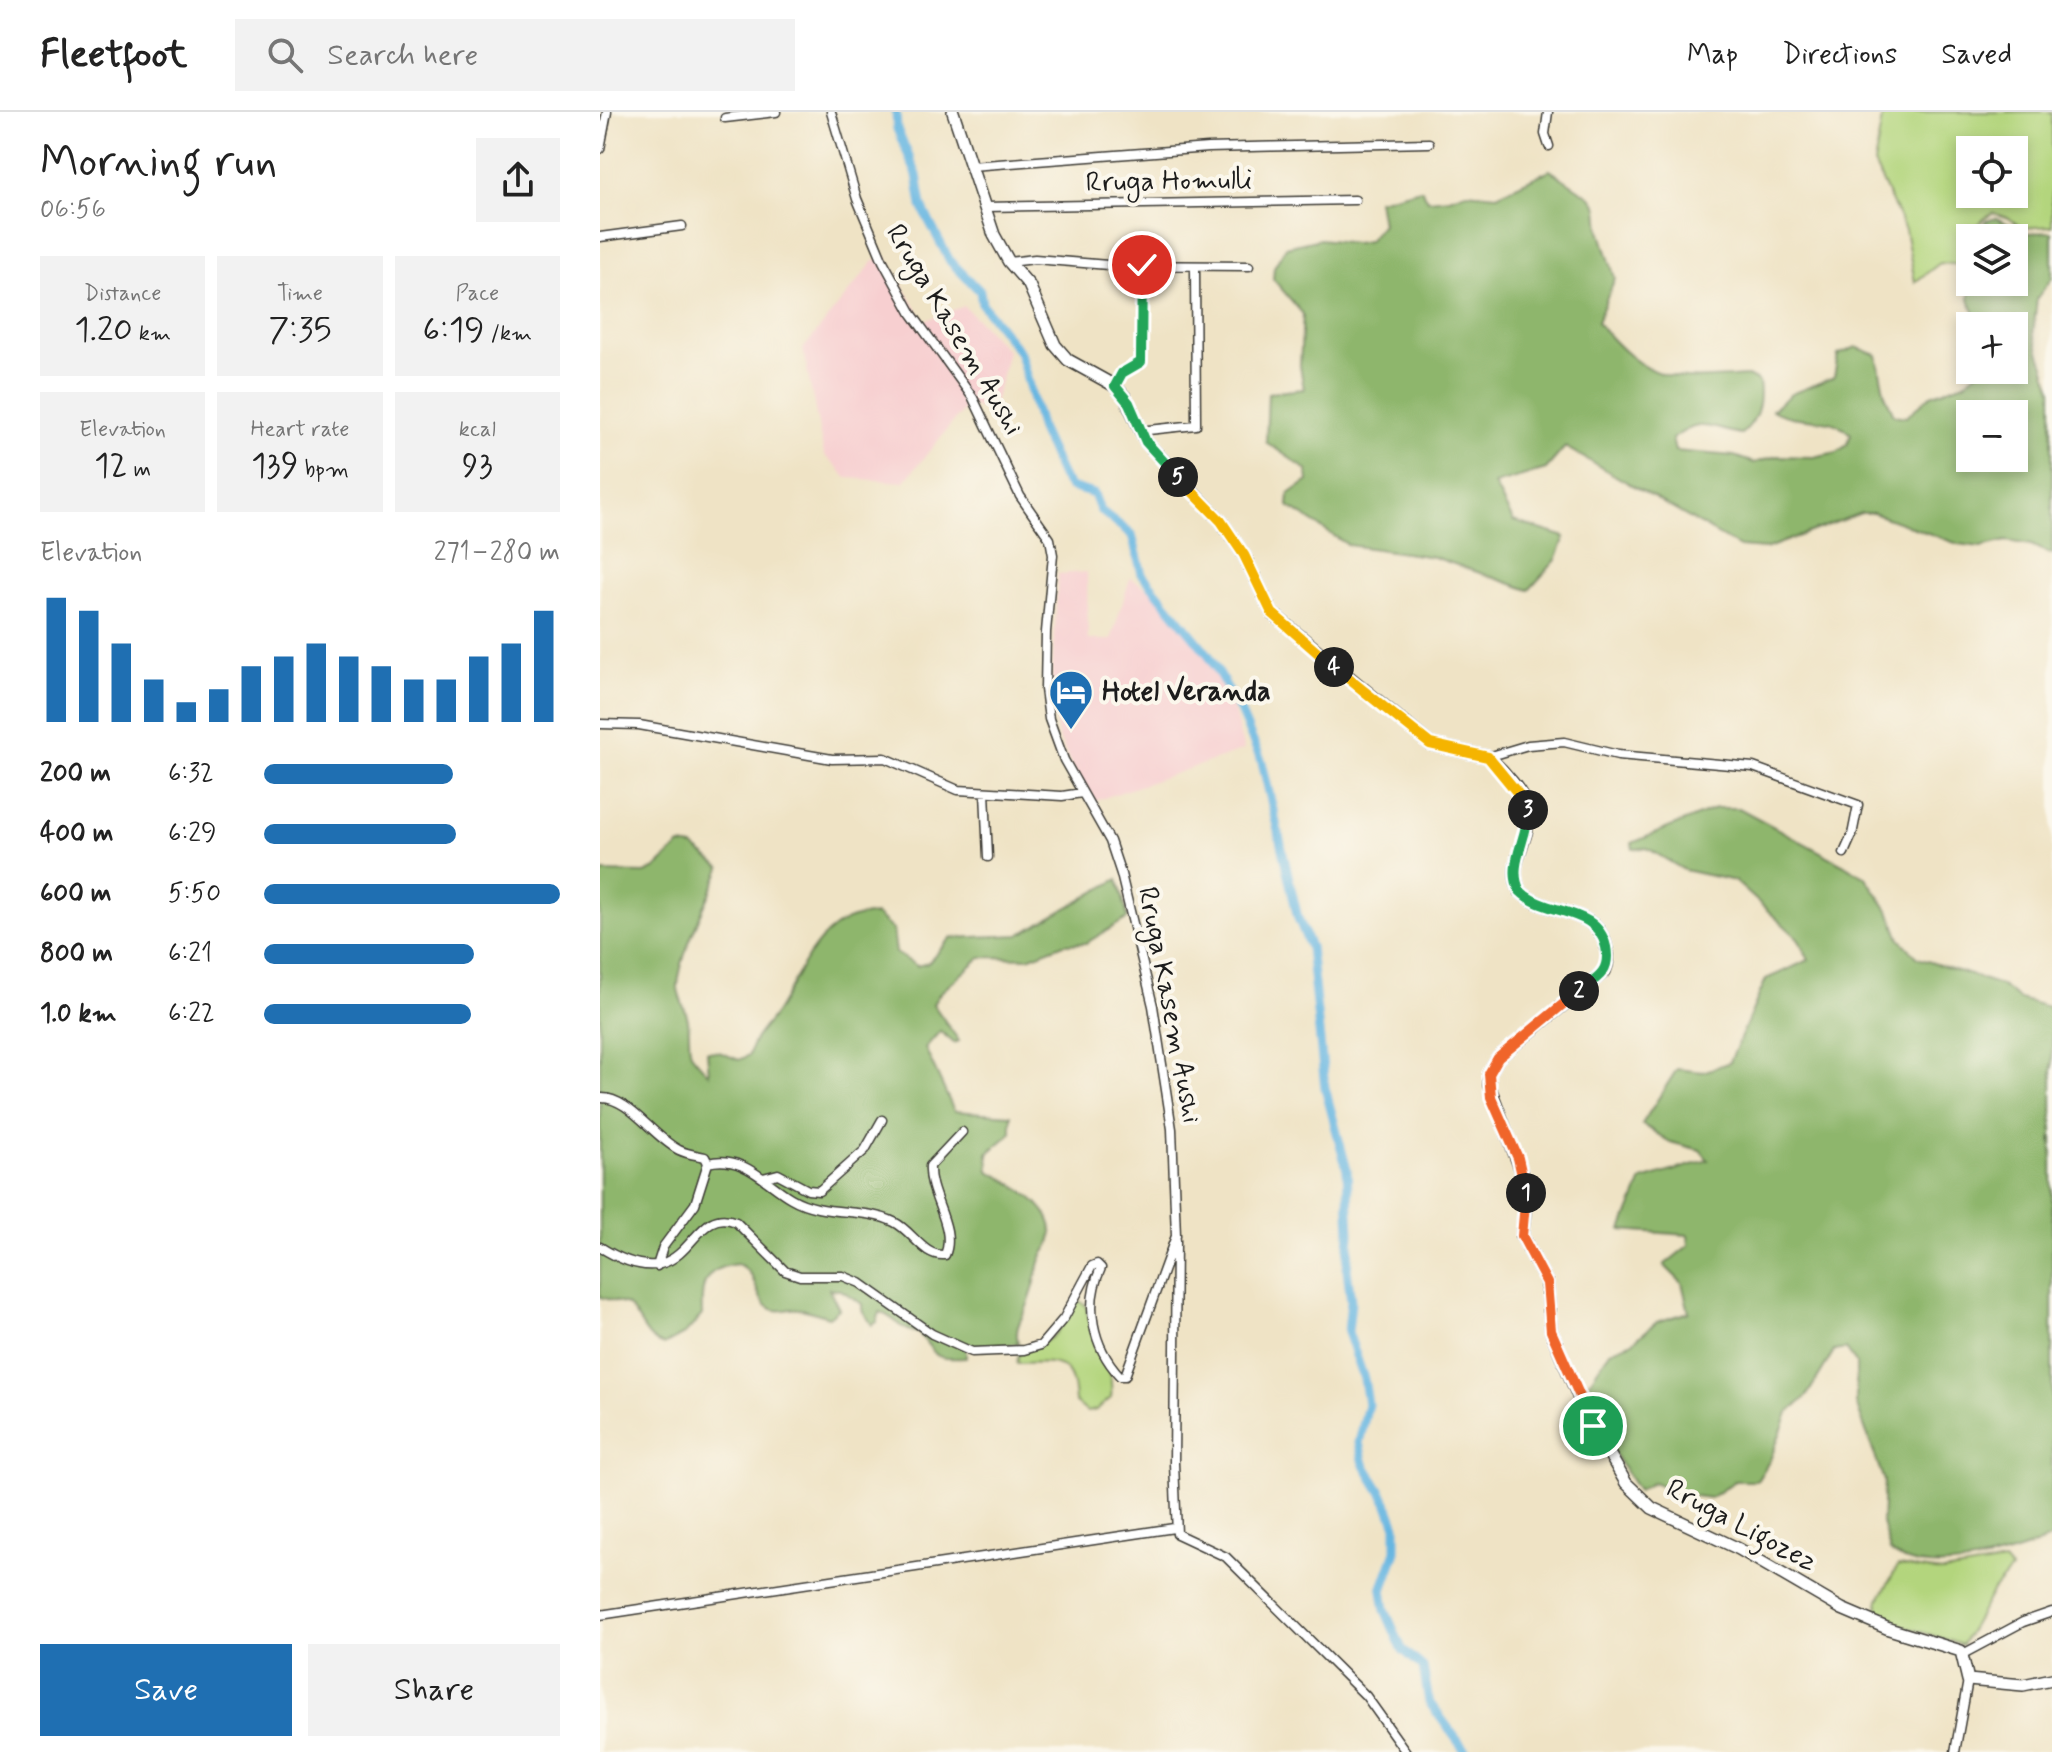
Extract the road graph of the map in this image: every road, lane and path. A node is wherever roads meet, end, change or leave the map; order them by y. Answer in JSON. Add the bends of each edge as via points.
{"nodes":[{"id":1,"x":607,"y":112,"type":"edge"},
{"id":2,"x":776,"y":112,"type":"edge"},
{"id":3,"x":831,"y":112,"type":"edge"},
{"id":4,"x":953,"y":112,"type":"edge"},
{"id":5,"x":1548,"y":112,"type":"edge"},
{"id":6,"x":725,"y":118,"type":"dead end"},
{"id":7,"x":1429,"y":143,"type":"dead end"},
{"id":8,"x":1549,"y":146,"type":"dead end"},
{"id":9,"x":600,"y":149,"type":"edge"},
{"id":10,"x":971,"y":166,"type":"junction"},
{"id":11,"x":1355,"y":200,"type":"dead end"},
{"id":12,"x":985,"y":207,"type":"junction"},
{"id":13,"x":682,"y":226,"type":"dead end"},
{"id":14,"x":600,"y":237,"type":"edge"},
{"id":15,"x":1009,"y":262,"type":"junction"},
{"id":16,"x":1142,"y":265,"type":"junction"},
{"id":17,"x":1249,"y":266,"type":"dead end"},
{"id":18,"x":1195,"y":267,"type":"junction"},
{"id":19,"x":1115,"y":386,"type":"junction"},
{"id":20,"x":1139,"y":431,"type":"junction"},
{"id":21,"x":600,"y":724,"type":"edge"},
{"id":22,"x":1488,"y":757,"type":"junction"},
{"id":23,"x":985,"y":792,"type":"junction"},
{"id":24,"x":1082,"y":793,"type":"junction"},
{"id":25,"x":1844,"y":853,"type":"dead end"},
{"id":26,"x":988,"y":857,"type":"dead end"},
{"id":27,"x":600,"y":1098,"type":"edge"},
{"id":28,"x":882,"y":1120,"type":"dead end"},
{"id":29,"x":962,"y":1132,"type":"dead end"},
{"id":30,"x":708,"y":1163,"type":"junction"},
{"id":31,"x":763,"y":1178,"type":"junction"},
{"id":32,"x":1176,"y":1236,"type":"junction"},
{"id":33,"x":600,"y":1247,"type":"edge"},
{"id":34,"x":657,"y":1266,"type":"junction"},
{"id":35,"x":1174,"y":1528,"type":"junction"},
{"id":36,"x":2052,"y":1612,"type":"edge"},
{"id":37,"x":600,"y":1615,"type":"edge"},
{"id":38,"x":1963,"y":1654,"type":"junction"},
{"id":39,"x":2052,"y":1679,"type":"edge"},
{"id":40,"x":1968,"y":1680,"type":"junction"},
{"id":41,"x":1406,"y":1752,"type":"edge"},
{"id":42,"x":1955,"y":1752,"type":"edge"}],
"edges":[{"from":1,"to":9,"type":"street"},
{"from":2,"to":6,"type":"street"},
{"from":3,"to":24,"type":"street","name":"Rruga Kasem Aushi","via":[[857,199],[883,261],[912,314],[973,398],[1020,496],[1050,539],[1048,711],[1060,752]]},
{"from":4,"to":10,"type":"street"},
{"from":5,"to":8,"type":"street"},
{"from":7,"to":10,"type":"street","via":[[1208,148]]},
{"from":10,"to":12,"type":"street"},
{"from":11,"to":12,"type":"street","name":"Rruga Homulli"},
{"from":12,"to":15,"type":"street"},
{"from":13,"to":14,"type":"street"},
{"from":15,"to":16,"type":"street"},
{"from":15,"to":19,"type":"street","via":[[1029,285],[1060,352]]},
{"from":16,"to":18,"type":"street"},
{"from":16,"to":19,"type":"street","via":[[1141,362],[1122,373]]},
{"from":17,"to":18,"type":"street"},
{"from":18,"to":20,"type":"street","via":[[1196,425]]},
{"from":19,"to":20,"type":"street","via":[[1129,403]]},
{"from":20,"to":22,"type":"street","via":[[1221,521],[1272,613],[1430,744]]},
{"from":21,"to":23,"type":"street","via":[[639,725],[832,759],[885,758],[958,790]]},
{"from":22,"to":25,"type":"street","via":[[1528,745],[1564,742],[1618,755],[1753,767],[1858,805]]},
{"from":22,"to":38,"type":"street","name":"Rruga Ligozez","via":[[1528,811],[1515,868],[1520,891],[1539,904],[1592,922],[1607,951],[1601,976],[1498,1058],[1489,1074],[1491,1097],[1523,1176],[1522,1236],[1547,1283],[1549,1325],[1584,1410],[1626,1483],[1652,1508],[1739,1549],[1869,1622],[1949,1645]]},
{"from":23,"to":24,"type":"street"},
{"from":23,"to":26,"type":"street"},
{"from":24,"to":32,"type":"street","name":"Rruga Kasem Aushi","via":[[1110,841],[1121,874],[1153,1006],[1167,1075]]},
{"from":27,"to":30,"type":"street","via":[[622,1103],[656,1135]]},
{"from":28,"to":31,"type":"street","via":[[865,1150],[819,1191],[778,1174]]},
{"from":29,"to":31,"type":"street","via":[[930,1166],[949,1244],[945,1255],[928,1251],[892,1221],[818,1208],[790,1198]]},
{"from":30,"to":31,"type":"street","via":[[745,1166]]},
{"from":30,"to":34,"type":"street","via":[[695,1204],[663,1247]]},
{"from":32,"to":34,"type":"street","name":"Rruga Kasem Aushi","via":[[1125,1376],[1117,1374],[1093,1324],[1089,1303],[1101,1268],[1097,1264],[1041,1345],[972,1352],[932,1334],[860,1283],[843,1276],[785,1271],[728,1219],[706,1225],[675,1260]]},
{"from":32,"to":35,"type":"street"},
{"from":33,"to":34,"type":"street","via":[[626,1262]]},
{"from":35,"to":37,"type":"street"},
{"from":35,"to":41,"type":"street","via":[[1185,1540],[1226,1557],[1366,1696]]},
{"from":36,"to":38,"type":"street"},
{"from":38,"to":40,"type":"street"},
{"from":39,"to":40,"type":"street","via":[[2023,1685]]},
{"from":40,"to":42,"type":"street"}]}
